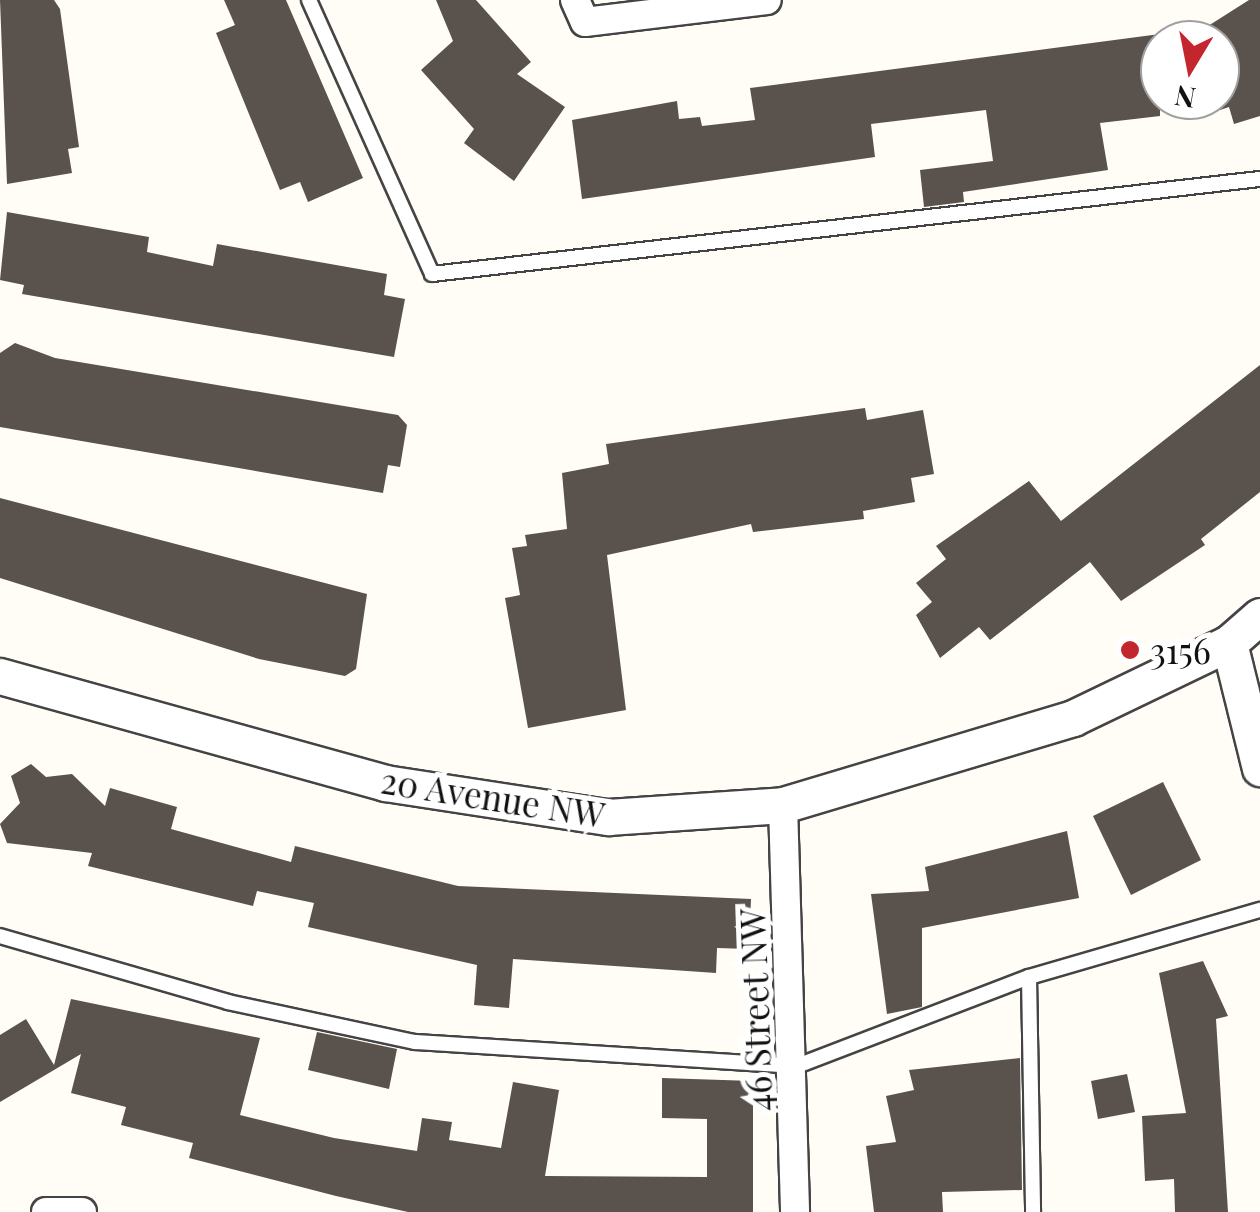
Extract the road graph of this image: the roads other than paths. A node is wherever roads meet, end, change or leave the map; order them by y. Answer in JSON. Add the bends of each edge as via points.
{"nodes":[{"id":1,"x":309,"y":0,"type":"edge"},
{"id":2,"x":767,"y":0,"type":"edge"},
{"id":3,"x":580,"y":11,"type":"edge"},
{"id":4,"x":1260,"y":178,"type":"edge"},
{"id":5,"x":1260,"y":616,"type":"edge"},
{"id":6,"x":1229,"y":643,"type":"junction"},
{"id":7,"x":0,"y":676,"type":"edge"},
{"id":8,"x":1260,"y":768,"type":"edge"},
{"id":9,"x":783,"y":805,"type":"junction"},
{"id":10,"x":1260,"y":910,"type":"edge"},
{"id":11,"x":0,"y":936,"type":"edge"},
{"id":12,"x":1029,"y":977,"type":"junction"},
{"id":13,"x":797,"y":1066,"type":"junction"},
{"id":14,"x":46,"y":1212,"type":"edge"},
{"id":15,"x":82,"y":1212,"type":"edge"},
{"id":16,"x":795,"y":1212,"type":"edge"},
{"id":17,"x":1032,"y":1212,"type":"edge"}],
"edges":[{"from":1,"to":4,"type":"lane","via":[[432,274]]},
{"from":2,"to":3,"type":"street"},
{"from":5,"to":6,"type":"street","name":"20 Avenue NW"},
{"from":6,"to":8,"type":"street"},
{"from":6,"to":9,"type":"street","name":"20 Avenue NW","via":[[1073,718]]},
{"from":7,"to":9,"type":"street","name":"20 Avenue NW","via":[[385,782],[608,818]]},
{"from":9,"to":13,"type":"street","name":"46 Street NW"},
{"from":10,"to":12,"type":"lane"},
{"from":11,"to":13,"type":"lane","via":[[228,1002],[415,1042]]},
{"from":12,"to":13,"type":"lane"},
{"from":12,"to":17,"type":"lane"},
{"from":13,"to":16,"type":"street","name":"46 Street NW"},
{"from":14,"to":15,"type":"street"}]}
